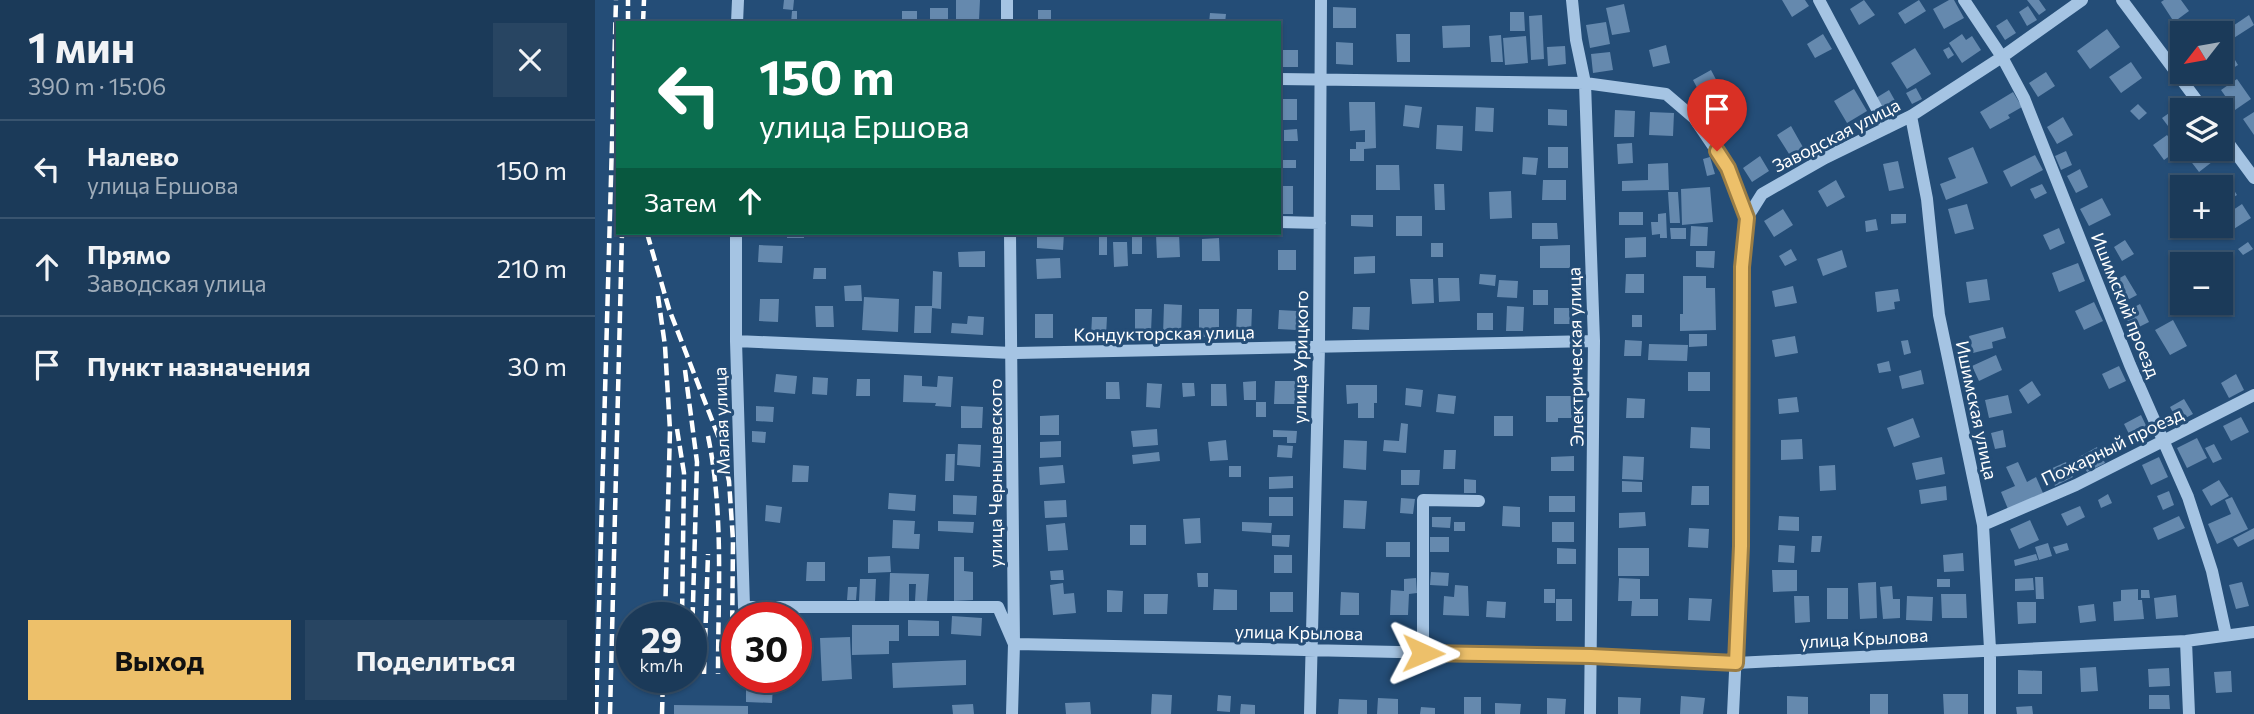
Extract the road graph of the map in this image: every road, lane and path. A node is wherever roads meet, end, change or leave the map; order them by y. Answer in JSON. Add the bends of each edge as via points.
{"nodes":[{"id":1,"x":737,"y":0,"type":"edge"},
{"id":2,"x":1007,"y":0,"type":"edge"},
{"id":3,"x":1321,"y":0,"type":"edge"},
{"id":4,"x":1572,"y":0,"type":"edge"},
{"id":5,"x":1819,"y":0,"type":"edge"},
{"id":6,"x":1964,"y":0,"type":"edge"},
{"id":7,"x":2082,"y":0,"type":"edge"},
{"id":8,"x":2122,"y":0,"type":"edge"},
{"id":9,"x":737,"y":21,"type":"edge"},
{"id":10,"x":1007,"y":21,"type":"edge"},
{"id":11,"x":2002,"y":57,"type":"junction"},
{"id":12,"x":1281,"y":79,"type":"edge"},
{"id":13,"x":1321,"y":79,"type":"junction"},
{"id":14,"x":1585,"y":83,"type":"junction"},
{"id":15,"x":2195,"y":98,"type":"edge"},
{"id":16,"x":1911,"y":116,"type":"junction"},
{"id":17,"x":1887,"y":128,"type":"junction"},
{"id":18,"x":2233,"y":149,"type":"edge"},
{"id":19,"x":2254,"y":178,"type":"edge"},
{"id":20,"x":1747,"y":218,"type":"junction"},
{"id":21,"x":1281,"y":222,"type":"edge"},
{"id":22,"x":1320,"y":223,"type":"junction"},
{"id":23,"x":736,"y":235,"type":"edge"},
{"id":24,"x":1010,"y":235,"type":"edge"},
{"id":25,"x":736,"y":341,"type":"junction"},
{"id":26,"x":1594,"y":341,"type":"junction"},
{"id":27,"x":1319,"y":347,"type":"junction"},
{"id":28,"x":1012,"y":354,"type":"junction"},
{"id":29,"x":2254,"y":395,"type":"edge"},
{"id":30,"x":2164,"y":441,"type":"junction"},
{"id":31,"x":1479,"y":501,"type":"dead end"},
{"id":32,"x":1983,"y":525,"type":"junction"},
{"id":33,"x":2254,"y":632,"type":"edge"},
{"id":34,"x":2226,"y":635,"type":"junction"},
{"id":35,"x":2186,"y":641,"type":"junction"},
{"id":36,"x":1014,"y":644,"type":"junction"},
{"id":37,"x":1990,"y":649,"type":"junction"},
{"id":38,"x":1311,"y":650,"type":"junction"},
{"id":39,"x":1423,"y":653,"type":"junction"},
{"id":40,"x":1591,"y":656,"type":"junction"},
{"id":41,"x":1736,"y":663,"type":"junction"},
{"id":42,"x":1013,"y":714,"type":"edge"},
{"id":43,"x":1310,"y":714,"type":"edge"},
{"id":44,"x":1590,"y":714,"type":"edge"},
{"id":45,"x":1734,"y":714,"type":"edge"},
{"id":46,"x":1990,"y":714,"type":"edge"},
{"id":47,"x":2189,"y":714,"type":"edge"}],
"edges":[{"from":1,"to":9,"type":"street"},
{"from":2,"to":10,"type":"street"},
{"from":3,"to":13,"type":"street","name":"улица Урицкого"},
{"from":4,"to":14,"type":"street","name":"Электрическая улица"},
{"from":5,"to":17,"type":"street"},
{"from":6,"to":11,"type":"street","name":"Ишимский проезд"},
{"from":7,"to":11,"type":"street","name":"Заводская улица"},
{"from":8,"to":15,"type":"street"},
{"from":11,"to":16,"type":"street","name":"Заводская улица"},
{"from":11,"to":30,"type":"street","name":"Ишимский проезд","via":[[2024,98]]},
{"from":12,"to":13,"type":"street"},
{"from":13,"to":14,"type":"street"},
{"from":13,"to":22,"type":"street","name":"улица Урицкого"},
{"from":14,"to":20,"type":"street","via":[[1666,93],[1694,118],[1728,168]]},
{"from":14,"to":26,"type":"street","name":"Электрическая улица"},
{"from":16,"to":17,"type":"street","name":"Заводская улица"},
{"from":16,"to":32,"type":"street","name":"Ишимская улица","via":[[1927,199],[1939,315]]},
{"from":17,"to":20,"type":"street","name":"Заводская улица","via":[[1762,194]]},
{"from":18,"to":19,"type":"street"},
{"from":20,"to":41,"type":"street","via":[[1742,267]]},
{"from":21,"to":22,"type":"street"},
{"from":22,"to":27,"type":"street","name":"улица Урицкого"},
{"from":23,"to":25,"type":"street","name":"Малая улица"},
{"from":24,"to":28,"type":"street","name":"улица Чернышевского"},
{"from":25,"to":28,"type":"street","name":"Кондукторская улица"},
{"from":25,"to":36,"type":"street","name":"Малая улица","via":[[744,607],[998,607]]},
{"from":26,"to":27,"type":"street","name":"Кондукторская улица"},
{"from":26,"to":40,"type":"street","name":"Электрическая улица"},
{"from":27,"to":28,"type":"street","name":"Кондукторская улица"},
{"from":27,"to":38,"type":"street","name":"улица Урицкого"},
{"from":28,"to":36,"type":"street","name":"улица Чернышевского"},
{"from":29,"to":30,"type":"street","name":"Пожарный проезд"},
{"from":30,"to":32,"type":"street","name":"Пожарный проезд"},
{"from":30,"to":34,"type":"street","name":"Ишимский проезд","via":[[2212,571]]},
{"from":31,"to":39,"type":"street","via":[[1423,500]]},
{"from":32,"to":37,"type":"street","name":"Ишимская улица"},
{"from":33,"to":34,"type":"street","name":"улица Крылова"},
{"from":34,"to":35,"type":"street","name":"улица Крылова"},
{"from":35,"to":37,"type":"street","name":"улица Крылова"},
{"from":35,"to":47,"type":"street"},
{"from":36,"to":38,"type":"street","name":"улица Крылова"},
{"from":36,"to":42,"type":"street","name":"улица Чернышевского"},
{"from":37,"to":41,"type":"street","name":"улица Крылова"},
{"from":37,"to":46,"type":"street","name":"Ишимская улица"},
{"from":38,"to":39,"type":"street","name":"улица Крылова"},
{"from":38,"to":43,"type":"street","name":"улица Урицкого"},
{"from":39,"to":40,"type":"street","name":"улица Крылова"},
{"from":40,"to":41,"type":"street","name":"улица Крылова"},
{"from":40,"to":44,"type":"street","name":"Электрическая улица"},
{"from":41,"to":45,"type":"street"}]}
